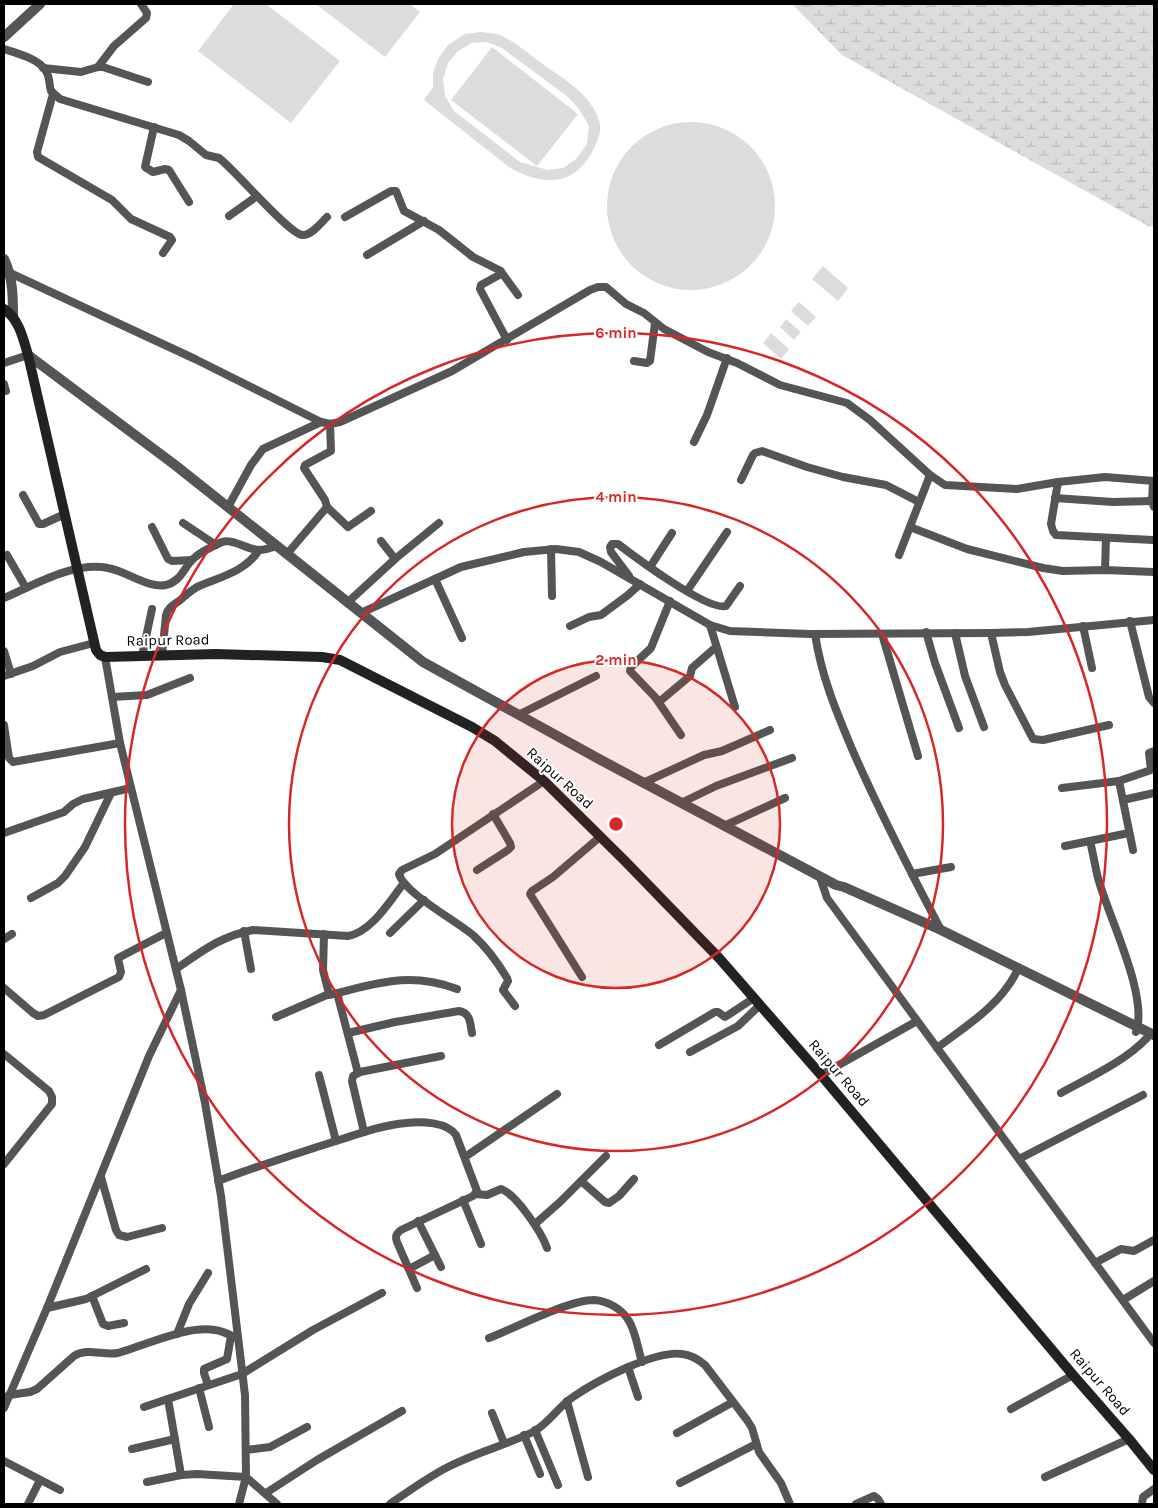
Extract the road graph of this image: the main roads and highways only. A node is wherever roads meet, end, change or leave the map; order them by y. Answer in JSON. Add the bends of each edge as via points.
{"nodes":[{"id":1,"x":4,"y":309,"type":"edge"},
{"id":2,"x":1154,"y":1470,"type":"edge"}],
"edges":[{"from":1,"to":2,"type":"main road","name":"Raipur Road","via":[[13,317],[28,355],[98,654],[104,657],[262,655],[340,660],[484,733],[544,781],[719,958]]}]}
